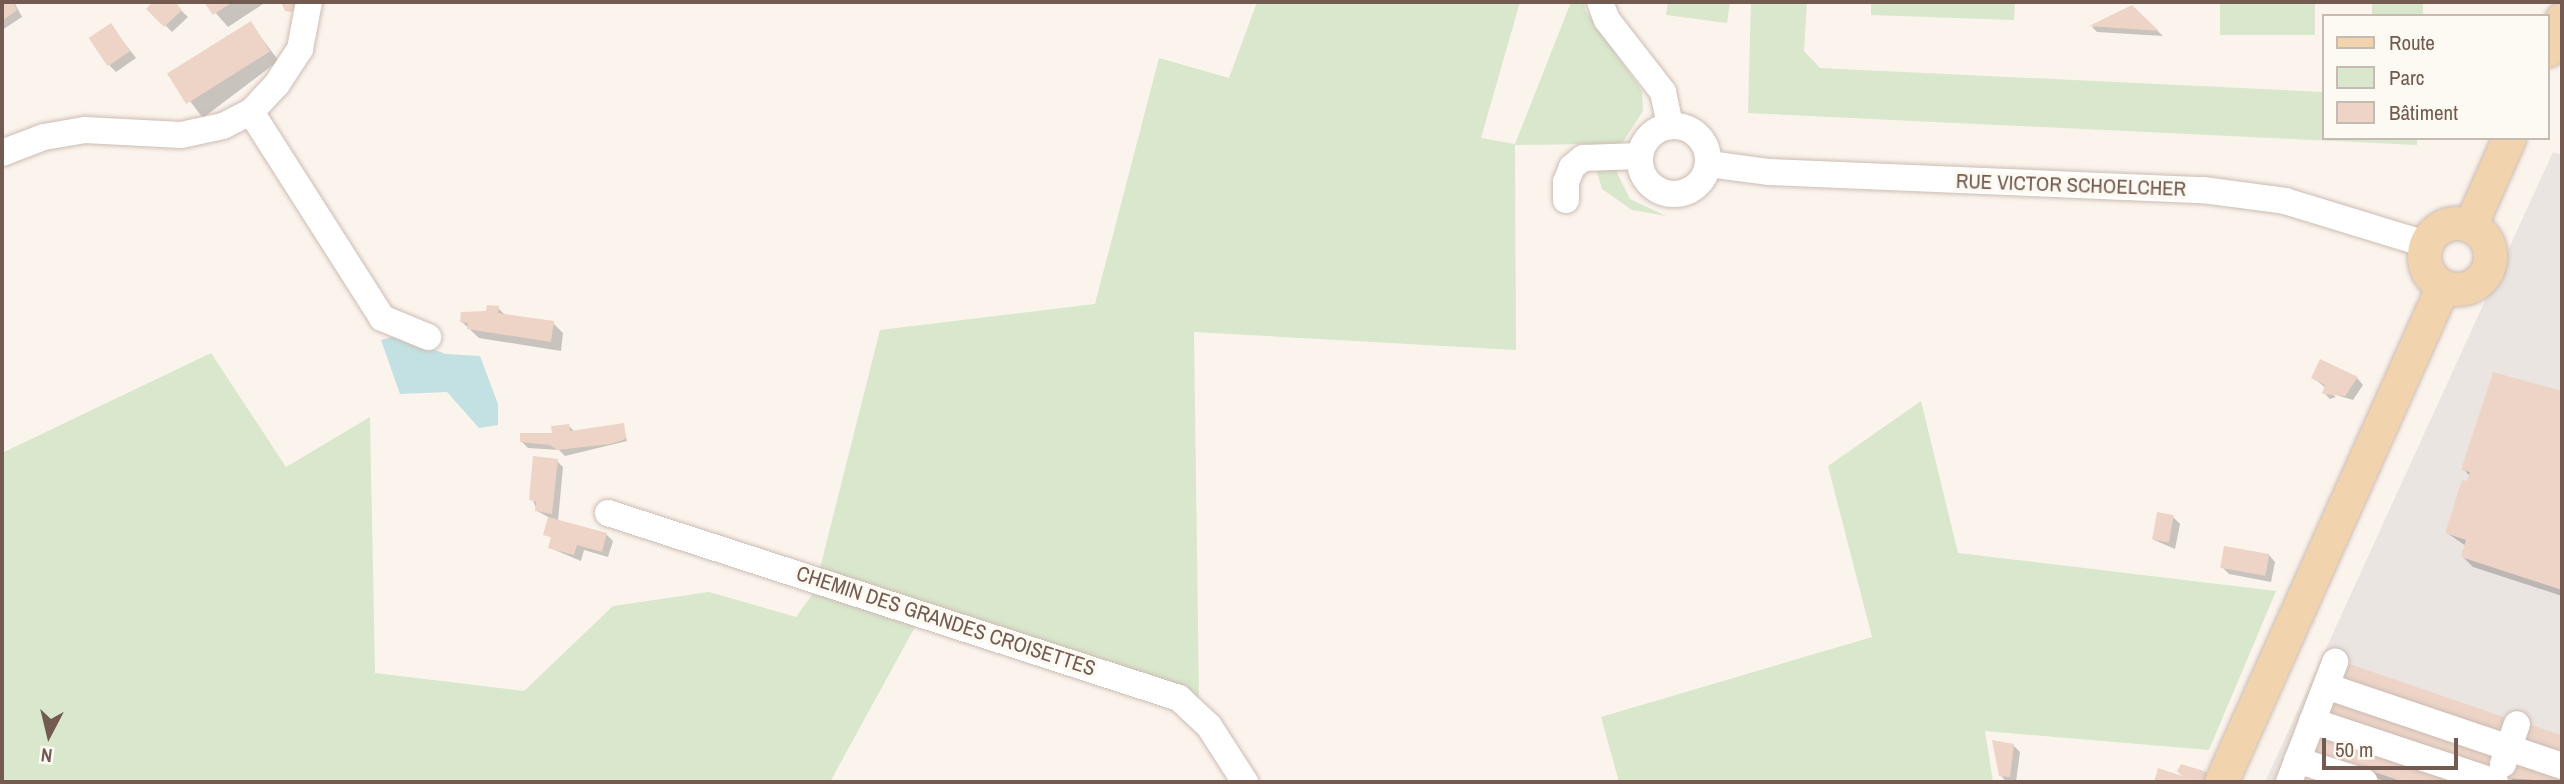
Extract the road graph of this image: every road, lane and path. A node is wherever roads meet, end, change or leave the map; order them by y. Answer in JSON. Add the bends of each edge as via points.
{"nodes":[{"id":1,"x":309,"y":2,"type":"edge"},
{"id":2,"x":1600,"y":2,"type":"edge"},
{"id":3,"x":2562,"y":19,"type":"edge"},
{"id":4,"x":2550,"y":46,"type":"edge"},
{"id":5,"x":251,"y":112,"type":"junction"},
{"id":6,"x":1670,"y":126,"type":"junction"},
{"id":7,"x":2508,"y":140,"type":"edge"},
{"id":8,"x":2,"y":153,"type":"edge"},
{"id":9,"x":1640,"y":156,"type":"junction"},
{"id":10,"x":1709,"y":164,"type":"junction"},
{"id":11,"x":1566,"y":200,"type":"dead end"},
{"id":12,"x":2470,"y":226,"type":"junction"},
{"id":13,"x":2426,"y":244,"type":"junction"},
{"id":14,"x":2443,"y":286,"type":"junction"},
{"id":15,"x":428,"y":337,"type":"dead end"},
{"id":16,"x":608,"y":513,"type":"dead end"},
{"id":17,"x":2312,"y":720,"type":"junction"},
{"id":18,"x":2513,"y":736,"type":"junction"},
{"id":19,"x":2562,"y":766,"type":"edge"},
{"id":20,"x":2293,"y":771,"type":"edge"},
{"id":21,"x":1245,"y":782,"type":"edge"},
{"id":22,"x":2221,"y":782,"type":"edge"},
{"id":23,"x":2365,"y":782,"type":"edge"},
{"id":24,"x":2496,"y":782,"type":"edge"}],
"edges":[{"from":1,"to":5,"type":"street","via":[[300,49],[277,85]]},
{"from":2,"to":6,"type":"street","via":[[1608,20],[1663,92]]},
{"from":3,"to":4,"type":"main road"},
{"from":5,"to":8,"type":"street","via":[[223,126],[181,135],[85,130],[44,136]]},
{"from":5,"to":15,"type":"street","via":[[382,318]]},
{"from":6,"to":9,"type":"street","via":[[1647,139]]},
{"from":6,"to":10,"type":"street","via":[[1695,133],[1706,147]]},
{"from":7,"to":12,"type":"main road"},
{"from":9,"to":10,"type":"street","via":[[1647,181],[1671,194],[1696,187]]},
{"from":9,"to":11,"type":"street","via":[[1583,158],[1572,167]]},
{"from":10,"to":13,"type":"street","name":"RUE VICTOR SCHOELCHER","via":[[1769,173],[2203,190],[2285,201]]},
{"from":12,"to":13,"type":"main road","via":[[2445,226]]},
{"from":12,"to":14,"type":"main road","via":[[2489,249],[2486,271],[2465,288]]},
{"from":13,"to":14,"type":"main road","via":[[2426,269]]},
{"from":14,"to":22,"type":"main road"},
{"from":16,"to":21,"type":"street","name":"CHEMIN DES GRANDES CROISETTES","via":[[1179,698],[1209,726]]},
{"from":17,"to":18,"type":"street","via":[[2330,674]]},
{"from":17,"to":20,"type":"street"},
{"from":17,"to":24,"type":"street"},
{"from":18,"to":19,"type":"street"},
{"from":18,"to":24,"type":"street"},
{"from":20,"to":23,"type":"street"}]}
